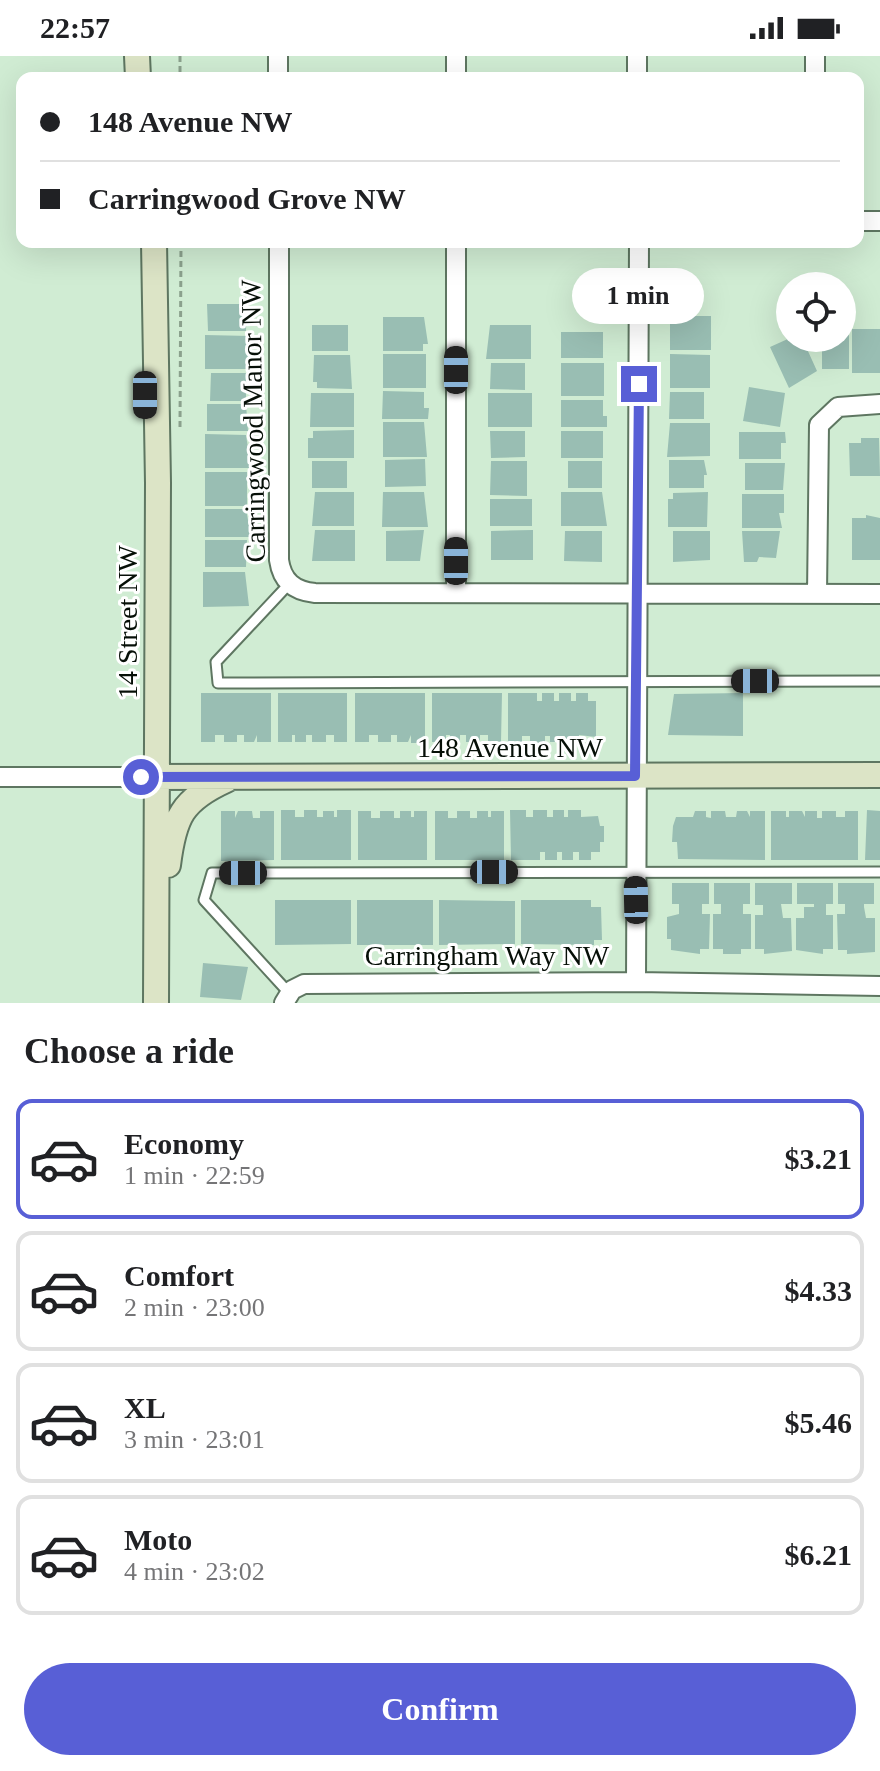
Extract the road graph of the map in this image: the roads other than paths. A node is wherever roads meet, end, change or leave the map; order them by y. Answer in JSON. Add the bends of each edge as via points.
{"nodes":[{"id":1,"x":143,"y":248,"type":"edge"},
{"id":2,"x":154,"y":248,"type":"edge"},
{"id":3,"x":279,"y":248,"type":"edge"},
{"id":4,"x":456,"y":248,"type":"edge"},
{"id":5,"x":639,"y":248,"type":"edge"},
{"id":6,"x":880,"y":404,"type":"edge"},
{"id":7,"x":289,"y":584,"type":"junction"},
{"id":8,"x":456,"y":593,"type":"junction"},
{"id":9,"x":636,"y":594,"type":"junction"},
{"id":10,"x":817,"y":594,"type":"junction"},
{"id":11,"x":880,"y":594,"type":"edge"},
{"id":12,"x":635,"y":681,"type":"junction"},
{"id":13,"x":880,"y":681,"type":"edge"},
{"id":14,"x":880,"y":775,"type":"edge"},
{"id":15,"x":233,"y":776,"type":"junction"},
{"id":16,"x":635,"y":776,"type":"junction"},
{"id":17,"x":0,"y":777,"type":"edge"},
{"id":18,"x":149,"y":777,"type":"junction"},
{"id":19,"x":635,"y":872,"type":"junction"},
{"id":20,"x":880,"y":872,"type":"edge"},
{"id":21,"x":636,"y":982,"type":"junction"},
{"id":22,"x":880,"y":986,"type":"edge"},
{"id":23,"x":286,"y":998,"type":"edge"},
{"id":24,"x":144,"y":1003,"type":"edge"},
{"id":25,"x":157,"y":1003,"type":"edge"}],
"edges":[{"from":1,"to":18,"type":"main road","name":"14 Street NW"},
{"from":2,"to":18,"type":"main road","name":"14 Street NW","via":[[158,483]]},
{"from":3,"to":7,"type":"street","name":"Carringwood Manor NW","via":[[279,560]]},
{"from":4,"to":8,"type":"street"},
{"from":5,"to":9,"type":"street","name":"Carringham Way NW"},
{"from":6,"to":10,"type":"street","via":[[838,407],[819,425]]},
{"from":7,"to":8,"type":"street","name":"Carringwood Manor NW","via":[[315,593]]},
{"from":7,"to":12,"type":"lane","via":[[216,662],[218,683]]},
{"from":8,"to":9,"type":"street","name":"Carringwood Manor NW"},
{"from":9,"to":10,"type":"street","name":"Carringwood Manor NW"},
{"from":9,"to":12,"type":"street","name":"Carringham Way NW"},
{"from":10,"to":11,"type":"street","name":"Carringwood Manor NW"},
{"from":12,"to":13,"type":"lane"},
{"from":12,"to":16,"type":"street","name":"Carringham Way NW"},
{"from":14,"to":16,"type":"main road","name":"148 Avenue NW"},
{"from":15,"to":16,"type":"main road","name":"148 Avenue NW"},
{"from":15,"to":18,"type":"main road","name":"148 Avenue NW"},
{"from":15,"to":25,"type":"main road","via":[[191,798],[174,832]]},
{"from":16,"to":19,"type":"street","name":"Carringham Way NW"},
{"from":17,"to":18,"type":"street"},
{"from":18,"to":24,"type":"main road","name":"14 Street NW"},
{"from":18,"to":25,"type":"main road","name":"14 Street NW"},
{"from":19,"to":20,"type":"lane"},
{"from":19,"to":21,"type":"street","name":"Carringham Way NW"},
{"from":19,"to":23,"type":"lane","via":[[212,873],[204,900]]},
{"from":21,"to":22,"type":"street"},
{"from":21,"to":23,"type":"street","name":"Carringham Way NW","via":[[304,984]]}]}
